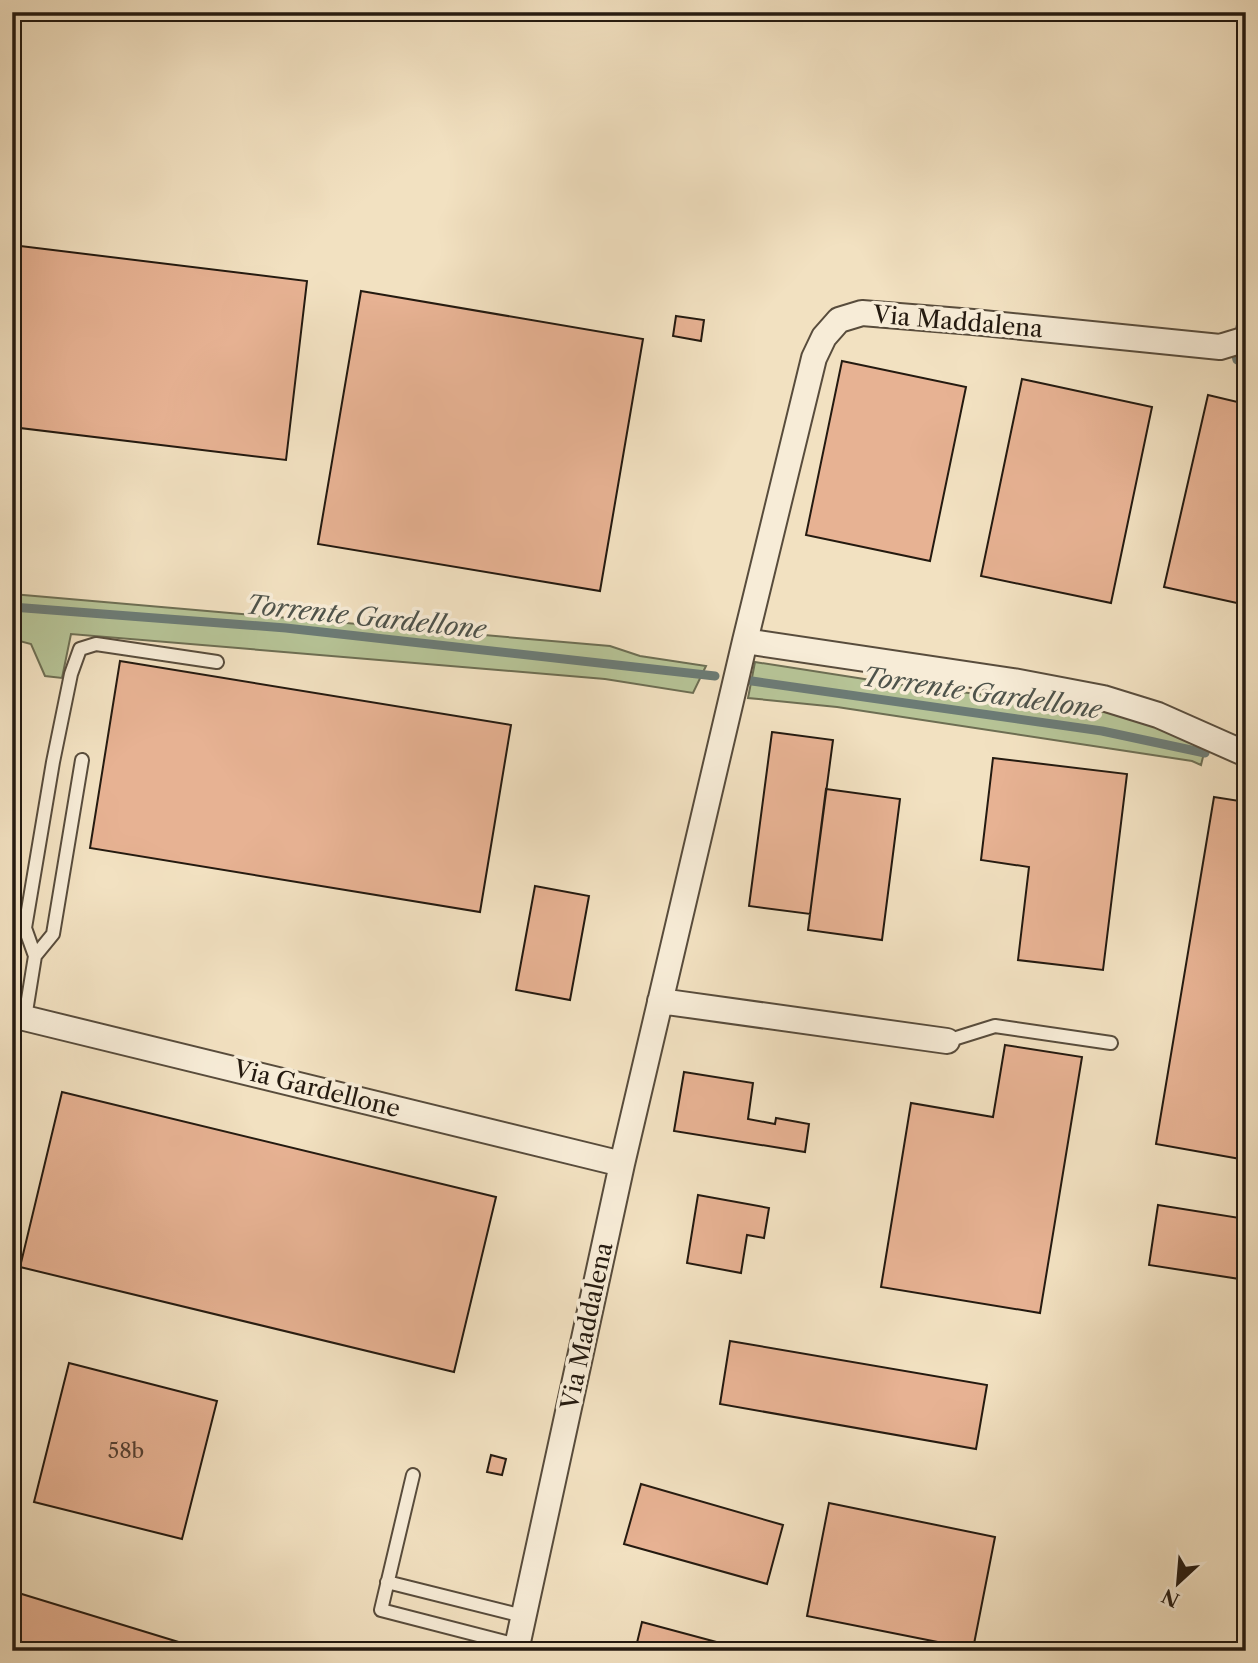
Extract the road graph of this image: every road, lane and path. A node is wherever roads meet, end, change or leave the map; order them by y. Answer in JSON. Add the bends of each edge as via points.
{"nodes":[{"id":1,"x":1246,"y":338,"type":"edge"},
{"id":2,"x":745,"y":642,"type":"junction"},
{"id":3,"x":218,"y":662,"type":"dead end"},
{"id":4,"x":1246,"y":754,"type":"edge"},
{"id":5,"x":82,"y":760,"type":"dead end"},
{"id":6,"x":35,"y":956,"type":"junction"},
{"id":7,"x":660,"y":1001,"type":"junction"},
{"id":8,"x":18,"y":1016,"type":"edge"},
{"id":9,"x":947,"y":1041,"type":"joint"},
{"id":10,"x":1111,"y":1043,"type":"dead end"},
{"id":11,"x":622,"y":1164,"type":"junction"},
{"id":12,"x":413,"y":1475,"type":"dead end"},
{"id":13,"x":387,"y":1582,"type":"junction"},
{"id":14,"x":523,"y":1616,"type":"junction"},
{"id":15,"x":516,"y":1648,"type":"edge"}],
"edges":[{"from":1,"to":2,"type":"street","name":"Via Maddalena","via":[[1220,346],[862,313],[839,320],[814,358]]},
{"from":2,"to":4,"type":"street","via":[[1102,698],[1158,715]]},
{"from":2,"to":7,"type":"street","name":"Via Maddalena"},
{"from":3,"to":6,"type":"lane","via":[[96,644],[80,649],[56,749],[25,928]]},
{"from":5,"to":6,"type":"lane","via":[[53,934]]},
{"from":6,"to":8,"type":"lane"},
{"from":7,"to":9,"type":"street"},
{"from":7,"to":11,"type":"street","name":"Via Maddalena"},
{"from":8,"to":11,"type":"street","name":"Via Gardellone"},
{"from":9,"to":10,"type":"lane","via":[[995,1026]]},
{"from":11,"to":14,"type":"street","name":"Via Maddalena"},
{"from":12,"to":13,"type":"lane"},
{"from":13,"to":14,"type":"lane"},
{"from":13,"to":15,"type":"lane","via":[[381,1610]]},
{"from":14,"to":15,"type":"street","name":"Via Maddalena"}]}
